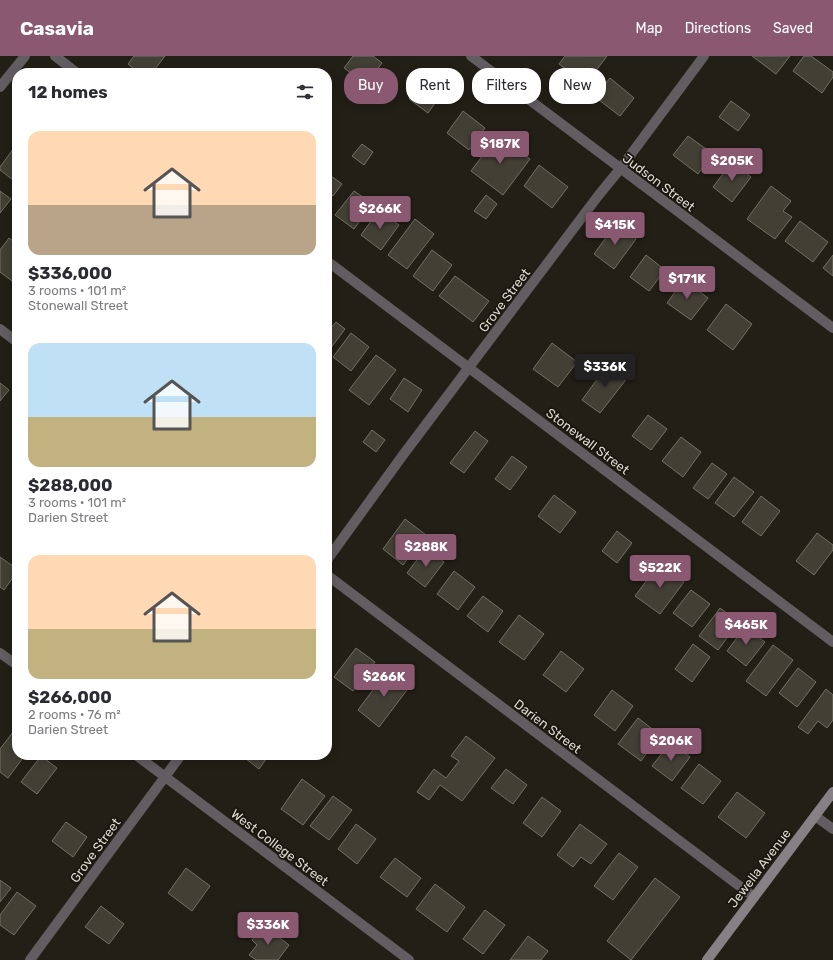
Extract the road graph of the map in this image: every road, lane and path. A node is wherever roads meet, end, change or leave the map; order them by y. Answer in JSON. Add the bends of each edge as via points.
{"nodes":[{"id":1,"x":25,"y":56,"type":"edge"},
{"id":2,"x":55,"y":56,"type":"edge"},
{"id":3,"x":471,"y":56,"type":"edge"},
{"id":4,"x":704,"y":56,"type":"edge"},
{"id":5,"x":15,"y":68,"type":"edge"},
{"id":6,"x":71,"y":68,"type":"edge"},
{"id":7,"x":12,"y":72,"type":"edge"},
{"id":8,"x":0,"y":87,"type":"edge"},
{"id":9,"x":620,"y":169,"type":"junction"},
{"id":10,"x":332,"y":265,"type":"edge"},
{"id":11,"x":833,"y":328,"type":"edge"},
{"id":12,"x":0,"y":329,"type":"edge"},
{"id":13,"x":12,"y":338,"type":"edge"},
{"id":14,"x":469,"y":368,"type":"junction"},
{"id":15,"x":332,"y":553,"type":"edge"},
{"id":16,"x":332,"y":579,"type":"edge"},
{"id":17,"x":833,"y":642,"type":"edge"},
{"id":18,"x":0,"y":653,"type":"edge"},
{"id":19,"x":12,"y":661,"type":"edge"},
{"id":20,"x":143,"y":760,"type":"edge"},
{"id":21,"x":177,"y":760,"type":"edge"},
{"id":22,"x":165,"y":776,"type":"junction"},
{"id":23,"x":833,"y":792,"type":"edge"},
{"id":24,"x":815,"y":816,"type":"junction"},
{"id":25,"x":833,"y":829,"type":"edge"},
{"id":26,"x":754,"y":897,"type":"junction"},
{"id":27,"x":30,"y":960,"type":"edge"},
{"id":28,"x":409,"y":960,"type":"edge"},
{"id":29,"x":707,"y":960,"type":"edge"}],
"edges":[{"from":1,"to":5,"type":"street"},
{"from":2,"to":6,"type":"street"},
{"from":3,"to":9,"type":"street","name":"Judson Street"},
{"from":4,"to":9,"type":"street","name":"Grove Street"},
{"from":7,"to":8,"type":"street"},
{"from":9,"to":11,"type":"street","name":"Judson Street"},
{"from":9,"to":14,"type":"street","name":"Grove Street"},
{"from":10,"to":14,"type":"street","name":"Stonewall Street"},
{"from":12,"to":13,"type":"street"},
{"from":14,"to":15,"type":"street","name":"Grove Street"},
{"from":14,"to":17,"type":"street","name":"Stonewall Street"},
{"from":16,"to":26,"type":"street","name":"Darien Street"},
{"from":18,"to":19,"type":"street"},
{"from":20,"to":22,"type":"street","name":"West College Street"},
{"from":21,"to":22,"type":"street","name":"Grove Street"},
{"from":22,"to":27,"type":"street","name":"Grove Street"},
{"from":22,"to":28,"type":"street","name":"West College Street"},
{"from":23,"to":24,"type":"main road","name":"Jewella Avenue"},
{"from":24,"to":25,"type":"street"},
{"from":24,"to":26,"type":"main road","name":"Jewella Avenue"},
{"from":26,"to":29,"type":"main road","name":"Jewella Avenue"}]}
